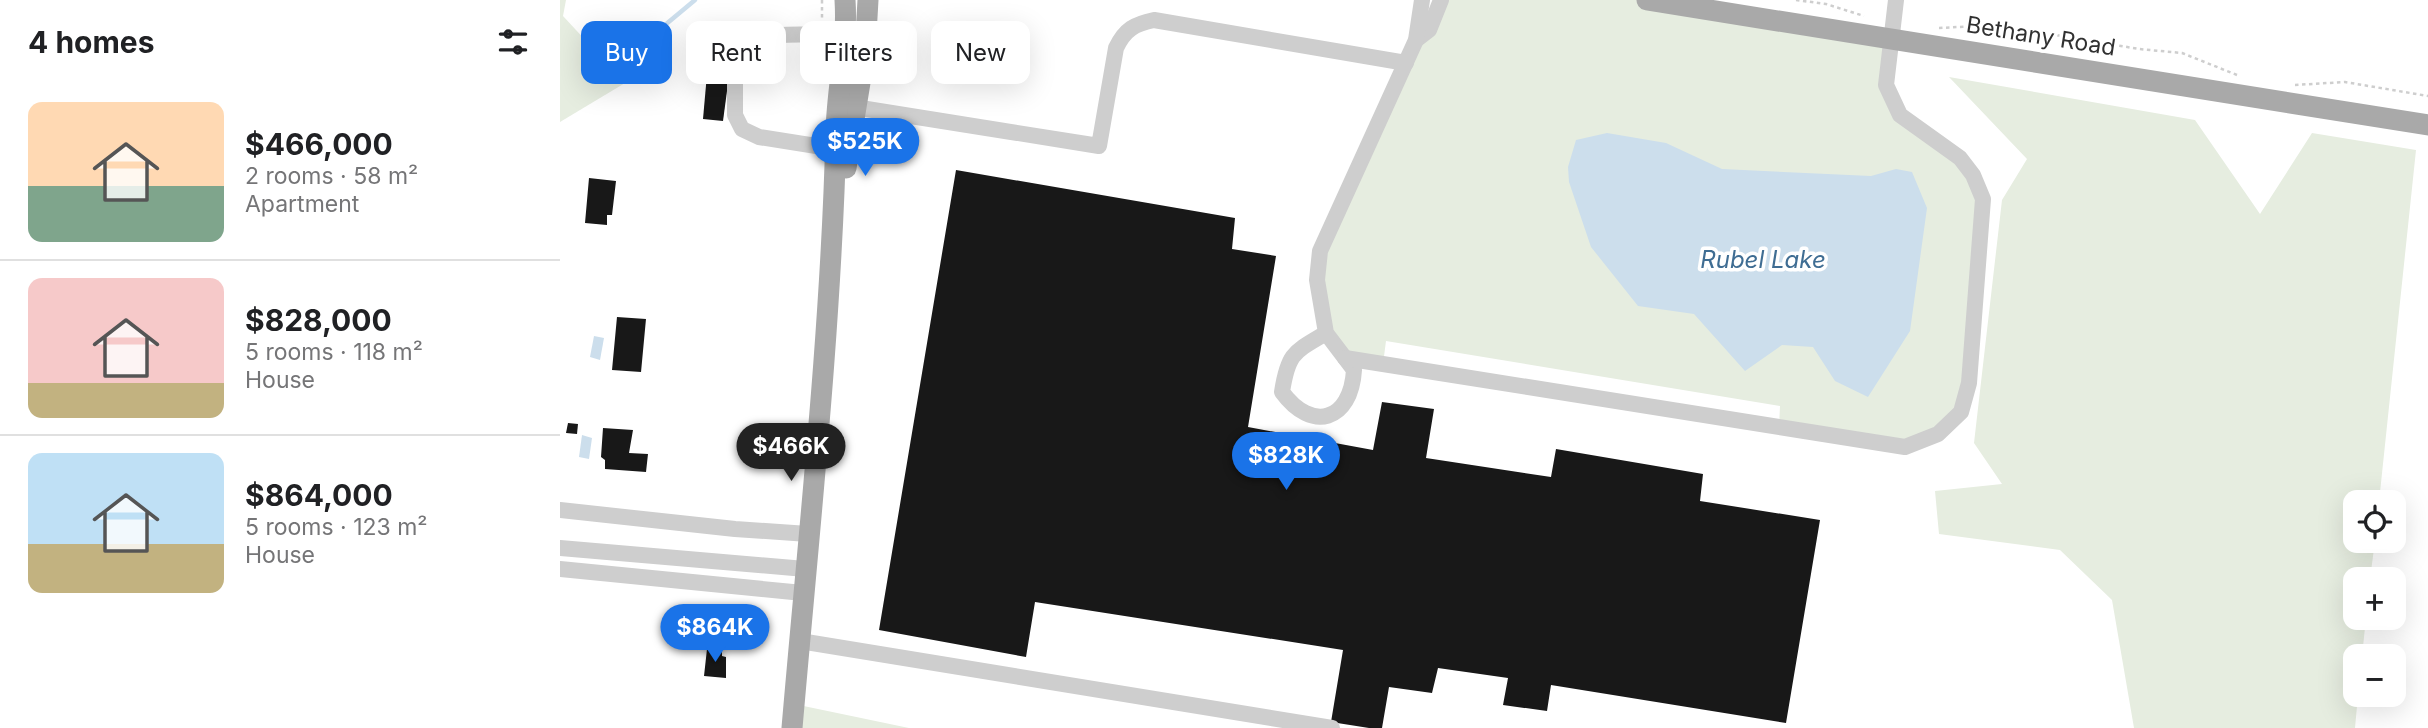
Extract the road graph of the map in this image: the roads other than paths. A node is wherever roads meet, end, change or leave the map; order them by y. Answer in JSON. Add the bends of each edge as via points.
{"nodes":[{"id":1,"x":845,"y":0,"type":"edge"},
{"id":2,"x":868,"y":0,"type":"edge"},
{"id":3,"x":1422,"y":0,"type":"edge"},
{"id":4,"x":1441,"y":0,"type":"edge"},
{"id":5,"x":1647,"y":0,"type":"edge"},
{"id":6,"x":1896,"y":0,"type":"edge"},
{"id":7,"x":846,"y":21,"type":"edge"},
{"id":8,"x":800,"y":36,"type":"edge"},
{"id":9,"x":1890,"y":38,"type":"junction"},
{"id":10,"x":1416,"y":40,"type":"junction"},
{"id":11,"x":1405,"y":63,"type":"junction"},
{"id":12,"x":847,"y":84,"type":"edge"},
{"id":13,"x":847,"y":106,"type":"junction"},
{"id":14,"x":2428,"y":125,"type":"edge"},
{"id":15,"x":835,"y":149,"type":"junction"},
{"id":16,"x":833,"y":243,"type":"junction"},
{"id":17,"x":1326,"y":333,"type":"junction"},
{"id":18,"x":1345,"y":358,"type":"junction"},
{"id":19,"x":560,"y":510,"type":"edge"},
{"id":20,"x":808,"y":534,"type":"junction"},
{"id":21,"x":560,"y":548,"type":"edge"},
{"id":22,"x":560,"y":569,"type":"edge"},
{"id":23,"x":805,"y":569,"type":"junction"},
{"id":24,"x":803,"y":593,"type":"junction"},
{"id":25,"x":800,"y":641,"type":"junction"},
{"id":26,"x":792,"y":728,"type":"edge"},
{"id":27,"x":1332,"y":728,"type":"edge"}],
"edges":[{"from":1,"to":7,"type":"main road"},
{"from":2,"to":13,"type":"main road","via":[[866,42]]},
{"from":3,"to":10,"type":"street"},
{"from":4,"to":10,"type":"street","via":[[1429,30]]},
{"from":5,"to":9,"type":"main road","name":"Bethany Road"},
{"from":6,"to":9,"type":"street"},
{"from":8,"to":15,"type":"street","via":[[766,36],[735,48],[731,53],[735,115],[742,129],[759,137]]},
{"from":9,"to":14,"type":"main road","name":"Bethany Road"},
{"from":9,"to":18,"type":"street","via":[[1886,85],[1900,115],[1959,158],[1973,175],[1983,200],[1969,383],[1961,412],[1938,434],[1905,447]]},
{"from":10,"to":11,"type":"street"},
{"from":11,"to":13,"type":"street","via":[[1154,20],[1136,24],[1122,34],[1099,146]]},
{"from":11,"to":17,"type":"street","via":[[1320,251],[1317,280]]},
{"from":12,"to":13,"type":"main road"},
{"from":13,"to":15,"type":"main road"},
{"from":13,"to":16,"type":"main road"},
{"from":15,"to":16,"type":"main road"},
{"from":16,"to":20,"type":"main road"},
{"from":17,"to":18,"type":"street"},
{"from":17,"to":18,"type":"street","via":[[1294,352],[1285,371],[1282,392],[1292,406],[1308,415],[1327,416],[1344,407],[1353,390],[1354,370]]},
{"from":19,"to":20,"type":"street"},
{"from":20,"to":23,"type":"main road"},
{"from":21,"to":23,"type":"street"},
{"from":22,"to":24,"type":"street"},
{"from":23,"to":24,"type":"main road"},
{"from":24,"to":25,"type":"main road"},
{"from":25,"to":26,"type":"main road"},
{"from":25,"to":27,"type":"street"}]}
